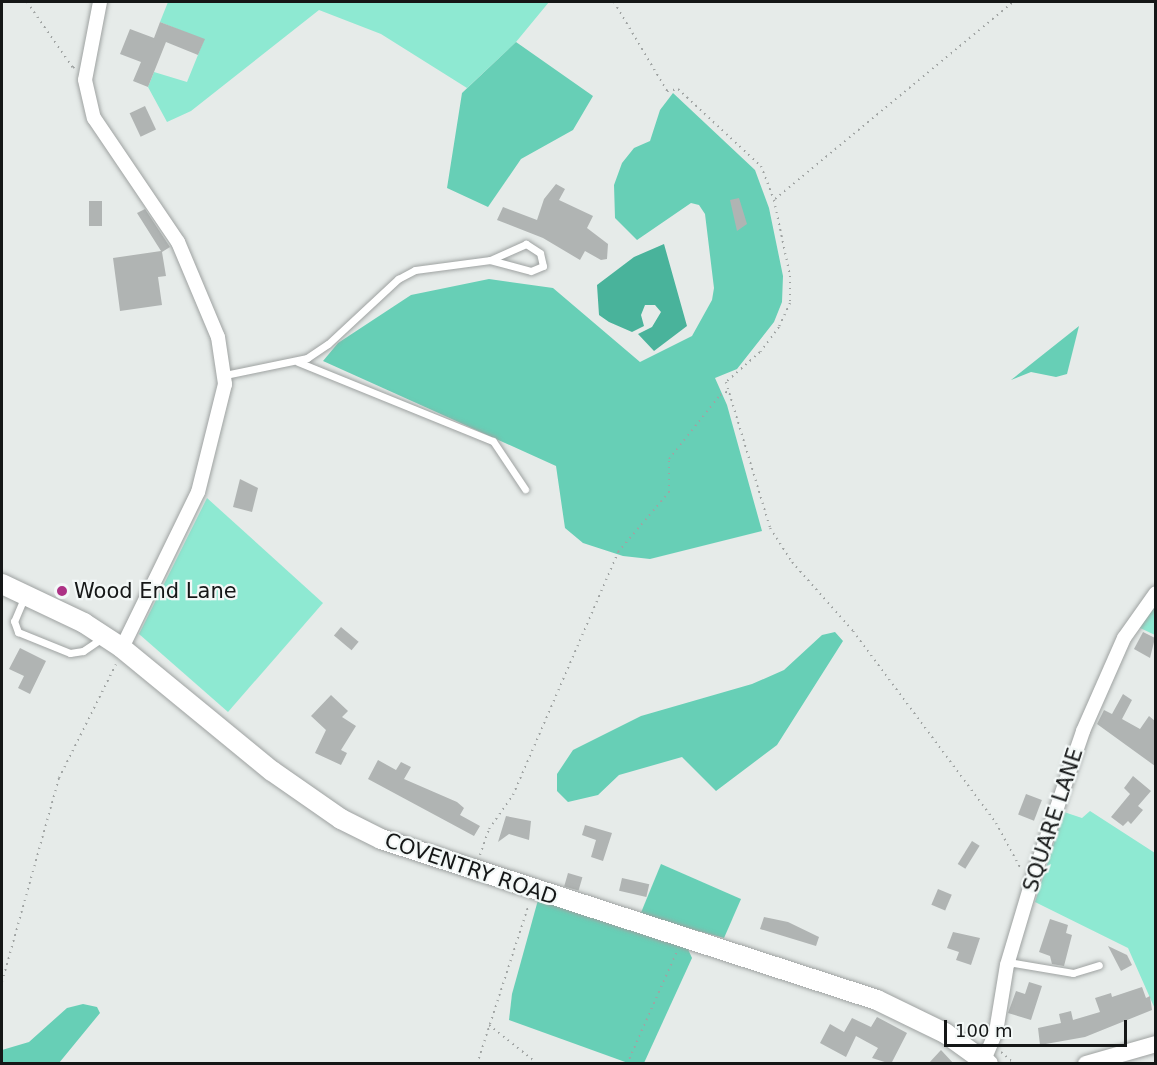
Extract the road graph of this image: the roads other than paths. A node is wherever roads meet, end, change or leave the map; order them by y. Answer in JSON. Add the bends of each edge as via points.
{"nodes":[{"id":1,"x":100,"y":2,"type":"edge"},
{"id":2,"x":490,"y":260,"type":"junction"},
{"id":3,"x":298,"y":362,"type":"junction"},
{"id":4,"x":225,"y":375,"type":"junction"},
{"id":5,"x":525,"y":489,"type":"dead end"},
{"id":6,"x":2,"y":584,"type":"edge"},
{"id":7,"x":1155,"y":592,"type":"edge"},
{"id":8,"x":26,"y":594,"type":"junction"},
{"id":9,"x":103,"y":636,"type":"junction"},
{"id":10,"x":124,"y":649,"type":"junction"},
{"id":11,"x":1008,"y":962,"type":"junction"},
{"id":12,"x":1099,"y":965,"type":"dead end"},
{"id":13,"x":1155,"y":1044,"type":"edge"},
{"id":14,"x":991,"y":1058,"type":"edge"},
{"id":15,"x":1086,"y":1064,"type":"edge"}],
"edges":[{"from":1,"to":4,"type":"street","via":[[87,57],[86,80],[94,118],[178,242],[218,337]]},
{"from":2,"to":2,"type":"lane","via":[[531,271],[543,266],[540,253],[526,244]]},
{"from":2,"to":3,"type":"lane","via":[[428,266],[406,273],[328,344]]},
{"from":3,"to":4,"type":"lane"},
{"from":3,"to":5,"type":"lane","via":[[493,441]]},
{"from":4,"to":10,"type":"street","via":[[216,428],[198,492]]},
{"from":6,"to":8,"type":"main road","name":"COVENTRY ROAD"},
{"from":7,"to":11,"type":"street","name":"SQUARE LANE","via":[[1124,638],[1083,731]]},
{"from":8,"to":9,"type":"main road","name":"COVENTRY ROAD"},
{"from":8,"to":9,"type":"lane","via":[[14,621],[18,632],[70,652],[83,651]]},
{"from":9,"to":10,"type":"main road","name":"COVENTRY ROAD"},
{"from":10,"to":14,"type":"main road","name":"COVENTRY ROAD","via":[[272,771],[332,813],[381,839],[476,873],[877,1000]]},
{"from":11,"to":12,"type":"lane","via":[[1073,973]]},
{"from":11,"to":14,"type":"street","name":"SQUARE LANE"},
{"from":13,"to":15,"type":"street"}]}
